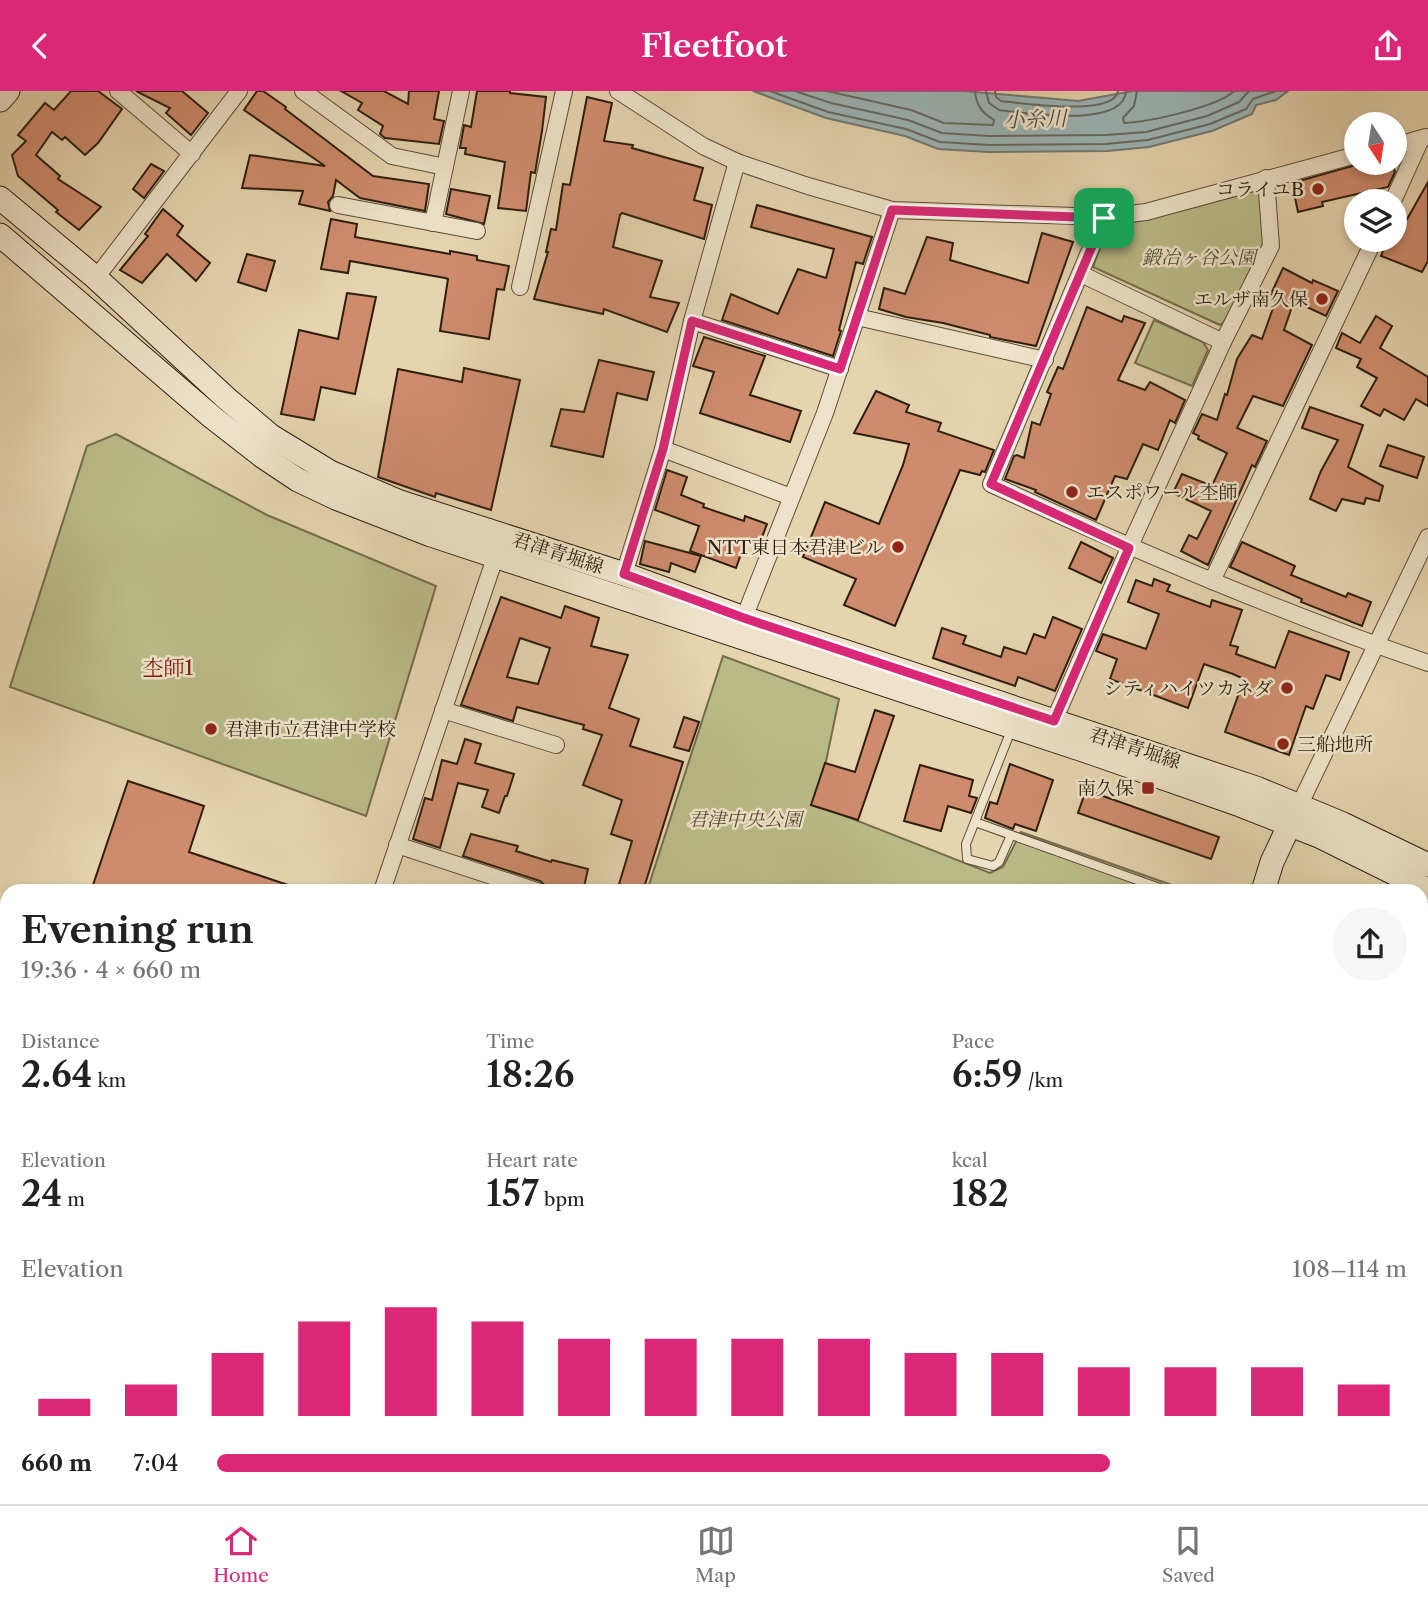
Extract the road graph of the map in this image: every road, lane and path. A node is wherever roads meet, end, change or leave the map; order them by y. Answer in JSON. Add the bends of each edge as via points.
{"nodes":[{"id":1,"x":8,"y":91,"type":"edge"},
{"id":2,"x":118,"y":91,"type":"edge"},
{"id":3,"x":239,"y":91,"type":"edge"},
{"id":4,"x":303,"y":91,"type":"edge"},
{"id":5,"x":461,"y":91,"type":"edge"},
{"id":6,"x":564,"y":91,"type":"edge"},
{"id":7,"x":618,"y":91,"type":"edge"},
{"id":8,"x":0,"y":100,"type":"edge"},
{"id":9,"x":1424,"y":138,"type":"edge"},
{"id":10,"x":1407,"y":143,"type":"edge"},
{"id":11,"x":192,"y":154,"type":"junction"},
{"id":12,"x":1344,"y":158,"type":"edge"},
{"id":13,"x":737,"y":162,"type":"junction"},
{"id":14,"x":445,"y":167,"type":"junction"},
{"id":15,"x":1266,"y":178,"type":"junction"},
{"id":16,"x":1399,"y":189,"type":"edge"},
{"id":17,"x":0,"y":198,"type":"edge"},
{"id":18,"x":338,"y":205,"type":"dead end"},
{"id":19,"x":892,"y":210,"type":"junction"},
{"id":20,"x":1104,"y":218,"type":"junction"},
{"id":21,"x":433,"y":223,"type":"junction"},
{"id":22,"x":477,"y":231,"type":"dead end"},
{"id":23,"x":0,"y":235,"type":"edge"},
{"id":24,"x":1368,"y":252,"type":"edge"},
{"id":25,"x":1081,"y":274,"type":"junction"},
{"id":26,"x":96,"y":278,"type":"junction"},
{"id":27,"x":520,"y":287,"type":"dead end"},
{"id":28,"x":857,"y":317,"type":"junction"},
{"id":29,"x":692,"y":321,"type":"junction"},
{"id":30,"x":1223,"y":342,"type":"junction"},
{"id":31,"x":1045,"y":360,"type":"junction"},
{"id":32,"x":840,"y":369,"type":"junction"},
{"id":33,"x":663,"y":449,"type":"junction"},
{"id":34,"x":791,"y":497,"type":"junction"},
{"id":35,"x":1428,"y":537,"type":"edge"},
{"id":36,"x":1129,"y":548,"type":"junction"},
{"id":37,"x":496,"y":555,"type":"junction"},
{"id":38,"x":624,"y":574,"type":"junction"},
{"id":39,"x":1212,"y":581,"type":"junction"},
{"id":40,"x":744,"y":618,"type":"junction"},
{"id":41,"x":1376,"y":645,"type":"junction"},
{"id":42,"x":1428,"y":663,"type":"edge"},
{"id":43,"x":443,"y":710,"type":"junction"},
{"id":44,"x":1054,"y":721,"type":"junction"},
{"id":45,"x":1013,"y":726,"type":"junction"},
{"id":46,"x":556,"y":745,"type":"dead end"},
{"id":47,"x":1294,"y":815,"type":"junction"},
{"id":48,"x":975,"y":822,"type":"junction"},
{"id":49,"x":1011,"y":835,"type":"junction"},
{"id":50,"x":397,"y":845,"type":"junction"},
{"id":51,"x":1428,"y":865,"type":"edge"},
{"id":52,"x":384,"y":884,"type":"edge"},
{"id":53,"x":512,"y":884,"type":"edge"},
{"id":54,"x":1148,"y":884,"type":"edge"},
{"id":55,"x":1264,"y":884,"type":"edge"},
{"id":56,"x":1416,"y":884,"type":"edge"}],
"edges":[{"from":1,"to":8,"type":"main road"},
{"from":2,"to":11,"type":"street"},
{"from":3,"to":11,"type":"street"},
{"from":4,"to":14,"type":"street","via":[[392,156]]},
{"from":5,"to":14,"type":"street"},
{"from":6,"to":27,"type":"street"},
{"from":7,"to":13,"type":"street","via":[[703,146]]},
{"from":9,"to":10,"type":"street"},
{"from":9,"to":16,"type":"street"},
{"from":11,"to":26,"type":"street"},
{"from":12,"to":15,"type":"street"},
{"from":13,"to":19,"type":"street"},
{"from":13,"to":29,"type":"street"},
{"from":14,"to":21,"type":"street"},
{"from":15,"to":20,"type":"street","via":[[1146,212]]},
{"from":15,"to":30,"type":"street","via":[[1271,246]]},
{"from":17,"to":26,"type":"main road","name":"君津青堀線"},
{"from":18,"to":21,"type":"street"},
{"from":19,"to":20,"type":"street"},
{"from":19,"to":28,"type":"street"},
{"from":20,"to":25,"type":"street"},
{"from":21,"to":22,"type":"street"},
{"from":23,"to":37,"type":"main road","name":"君津青堀線","via":[[262,456],[298,479],[384,519]]},
{"from":24,"to":39,"type":"street"},
{"from":25,"to":30,"type":"street"},
{"from":25,"to":31,"type":"street"},
{"from":26,"to":38,"type":"main road","name":"君津青堀線","via":[[262,428],[330,472],[400,502]]},
{"from":28,"to":31,"type":"street"},
{"from":28,"to":32,"type":"street"},
{"from":29,"to":32,"type":"street"},
{"from":29,"to":33,"type":"street"},
{"from":30,"to":36,"type":"street"},
{"from":31,"to":36,"type":"street","via":[[991,484]]},
{"from":32,"to":34,"type":"street"},
{"from":33,"to":34,"type":"street"},
{"from":33,"to":38,"type":"street"},
{"from":34,"to":40,"type":"street"},
{"from":35,"to":41,"type":"street"},
{"from":36,"to":39,"type":"street"},
{"from":36,"to":44,"type":"street"},
{"from":37,"to":43,"type":"street"},
{"from":37,"to":45,"type":"main road","name":"君津青堀線"},
{"from":38,"to":40,"type":"main road","name":"君津青堀線"},
{"from":39,"to":41,"type":"street"},
{"from":40,"to":44,"type":"main road","name":"君津青堀線"},
{"from":41,"to":42,"type":"street"},
{"from":41,"to":47,"type":"street"},
{"from":43,"to":46,"type":"street"},
{"from":43,"to":50,"type":"street"},
{"from":44,"to":47,"type":"main road","name":"君津青堀線","via":[[1256,789]]},
{"from":45,"to":47,"type":"main road","name":"君津青堀線","via":[[1227,800]]},
{"from":45,"to":48,"type":"lane"},
{"from":47,"to":51,"type":"main road","name":"君津青堀線","via":[[1343,824]]},
{"from":47,"to":55,"type":"main road"},
{"from":47,"to":56,"type":"main road","name":"君津青堀線","via":[[1319,836]]},
{"from":48,"to":49,"type":"lane"},
{"from":48,"to":49,"type":"lane","via":[[966,844],[967,859],[993,866]]},
{"from":49,"to":54,"type":"lane"},
{"from":50,"to":52,"type":"street"},
{"from":50,"to":53,"type":"street"}]}
